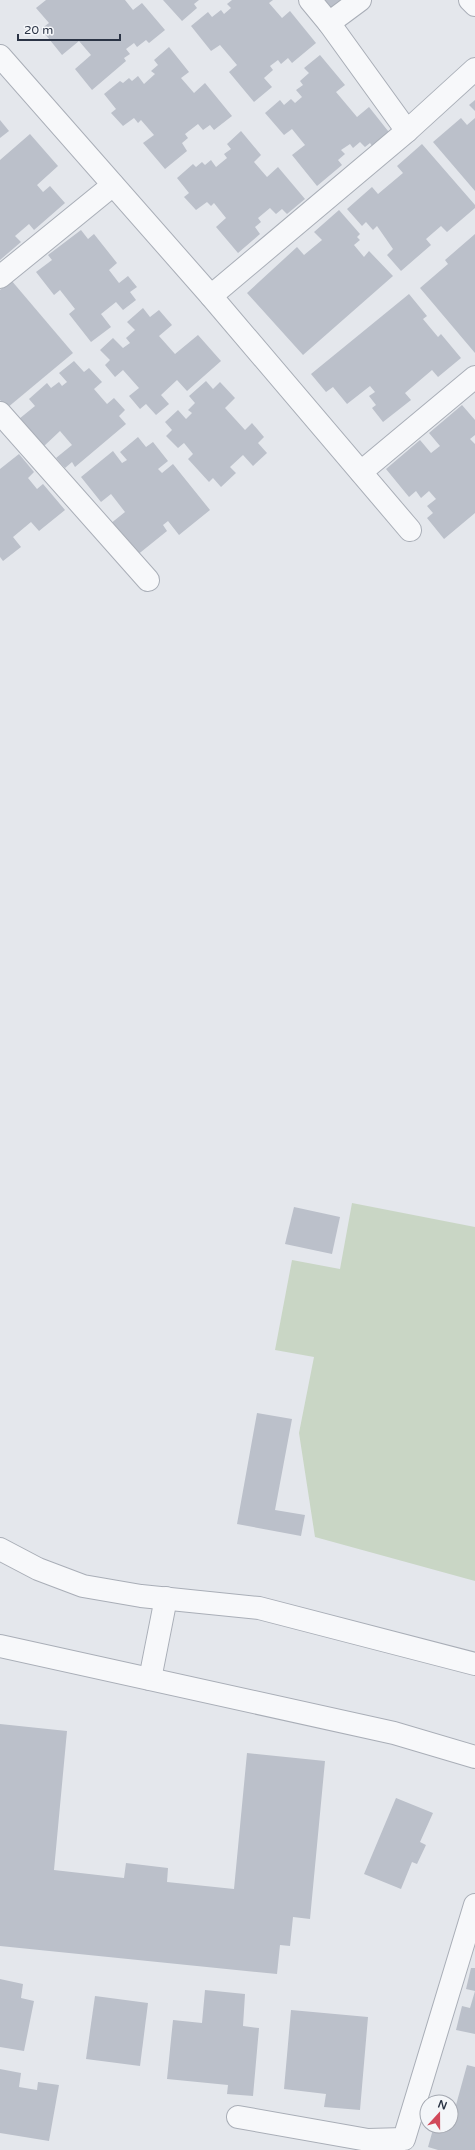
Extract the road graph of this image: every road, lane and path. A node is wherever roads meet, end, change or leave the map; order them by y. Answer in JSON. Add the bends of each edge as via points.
{"nodes":[{"id":1,"x":310,"y":0,"type":"edge"},
{"id":2,"x":360,"y":0,"type":"edge"},
{"id":3,"x":470,"y":0,"type":"edge"},
{"id":4,"x":475,"y":5,"type":"edge"},
{"id":5,"x":329,"y":23,"type":"junction"},
{"id":6,"x":0,"y":56,"type":"edge"},
{"id":7,"x":475,"y":69,"type":"edge"},
{"id":8,"x":407,"y":131,"type":"junction"},
{"id":9,"x":113,"y":185,"type":"junction"},
{"id":10,"x":0,"y":277,"type":"edge"},
{"id":11,"x":211,"y":296,"type":"junction"},
{"id":12,"x":475,"y":377,"type":"edge"},
{"id":13,"x":4,"y":423,"type":"edge"},
{"id":14,"x":361,"y":472,"type":"junction"},
{"id":15,"x":410,"y":530,"type":"dead end"},
{"id":16,"x":148,"y":580,"type":"dead end"},
{"id":17,"x":0,"y":1550,"type":"edge"},
{"id":18,"x":166,"y":1598,"type":"junction"},
{"id":19,"x":0,"y":1646,"type":"edge"},
{"id":20,"x":475,"y":1664,"type":"edge"},
{"id":21,"x":150,"y":1679,"type":"junction"},
{"id":22,"x":475,"y":1757,"type":"edge"},
{"id":23,"x":475,"y":1905,"type":"edge"},
{"id":24,"x":238,"y":2117,"type":"dead end"}],
"edges":[{"from":1,"to":5,"type":"street"},
{"from":2,"to":5,"type":"street"},
{"from":3,"to":4,"type":"street"},
{"from":5,"to":8,"type":"street"},
{"from":6,"to":9,"type":"street"},
{"from":7,"to":8,"type":"street"},
{"from":8,"to":11,"type":"street"},
{"from":9,"to":10,"type":"street"},
{"from":9,"to":11,"type":"street"},
{"from":11,"to":14,"type":"street"},
{"from":12,"to":14,"type":"street"},
{"from":13,"to":16,"type":"street"},
{"from":14,"to":15,"type":"street"},
{"from":17,"to":18,"type":"street","via":[[38,1570],[83,1586]]},
{"from":18,"to":20,"type":"street","via":[[259,1608]]},
{"from":18,"to":21,"type":"street"},
{"from":19,"to":21,"type":"street"},
{"from":21,"to":22,"type":"street","via":[[394,1733]]},
{"from":23,"to":24,"type":"street","via":[[404,2139],[368,2140]]}]}
